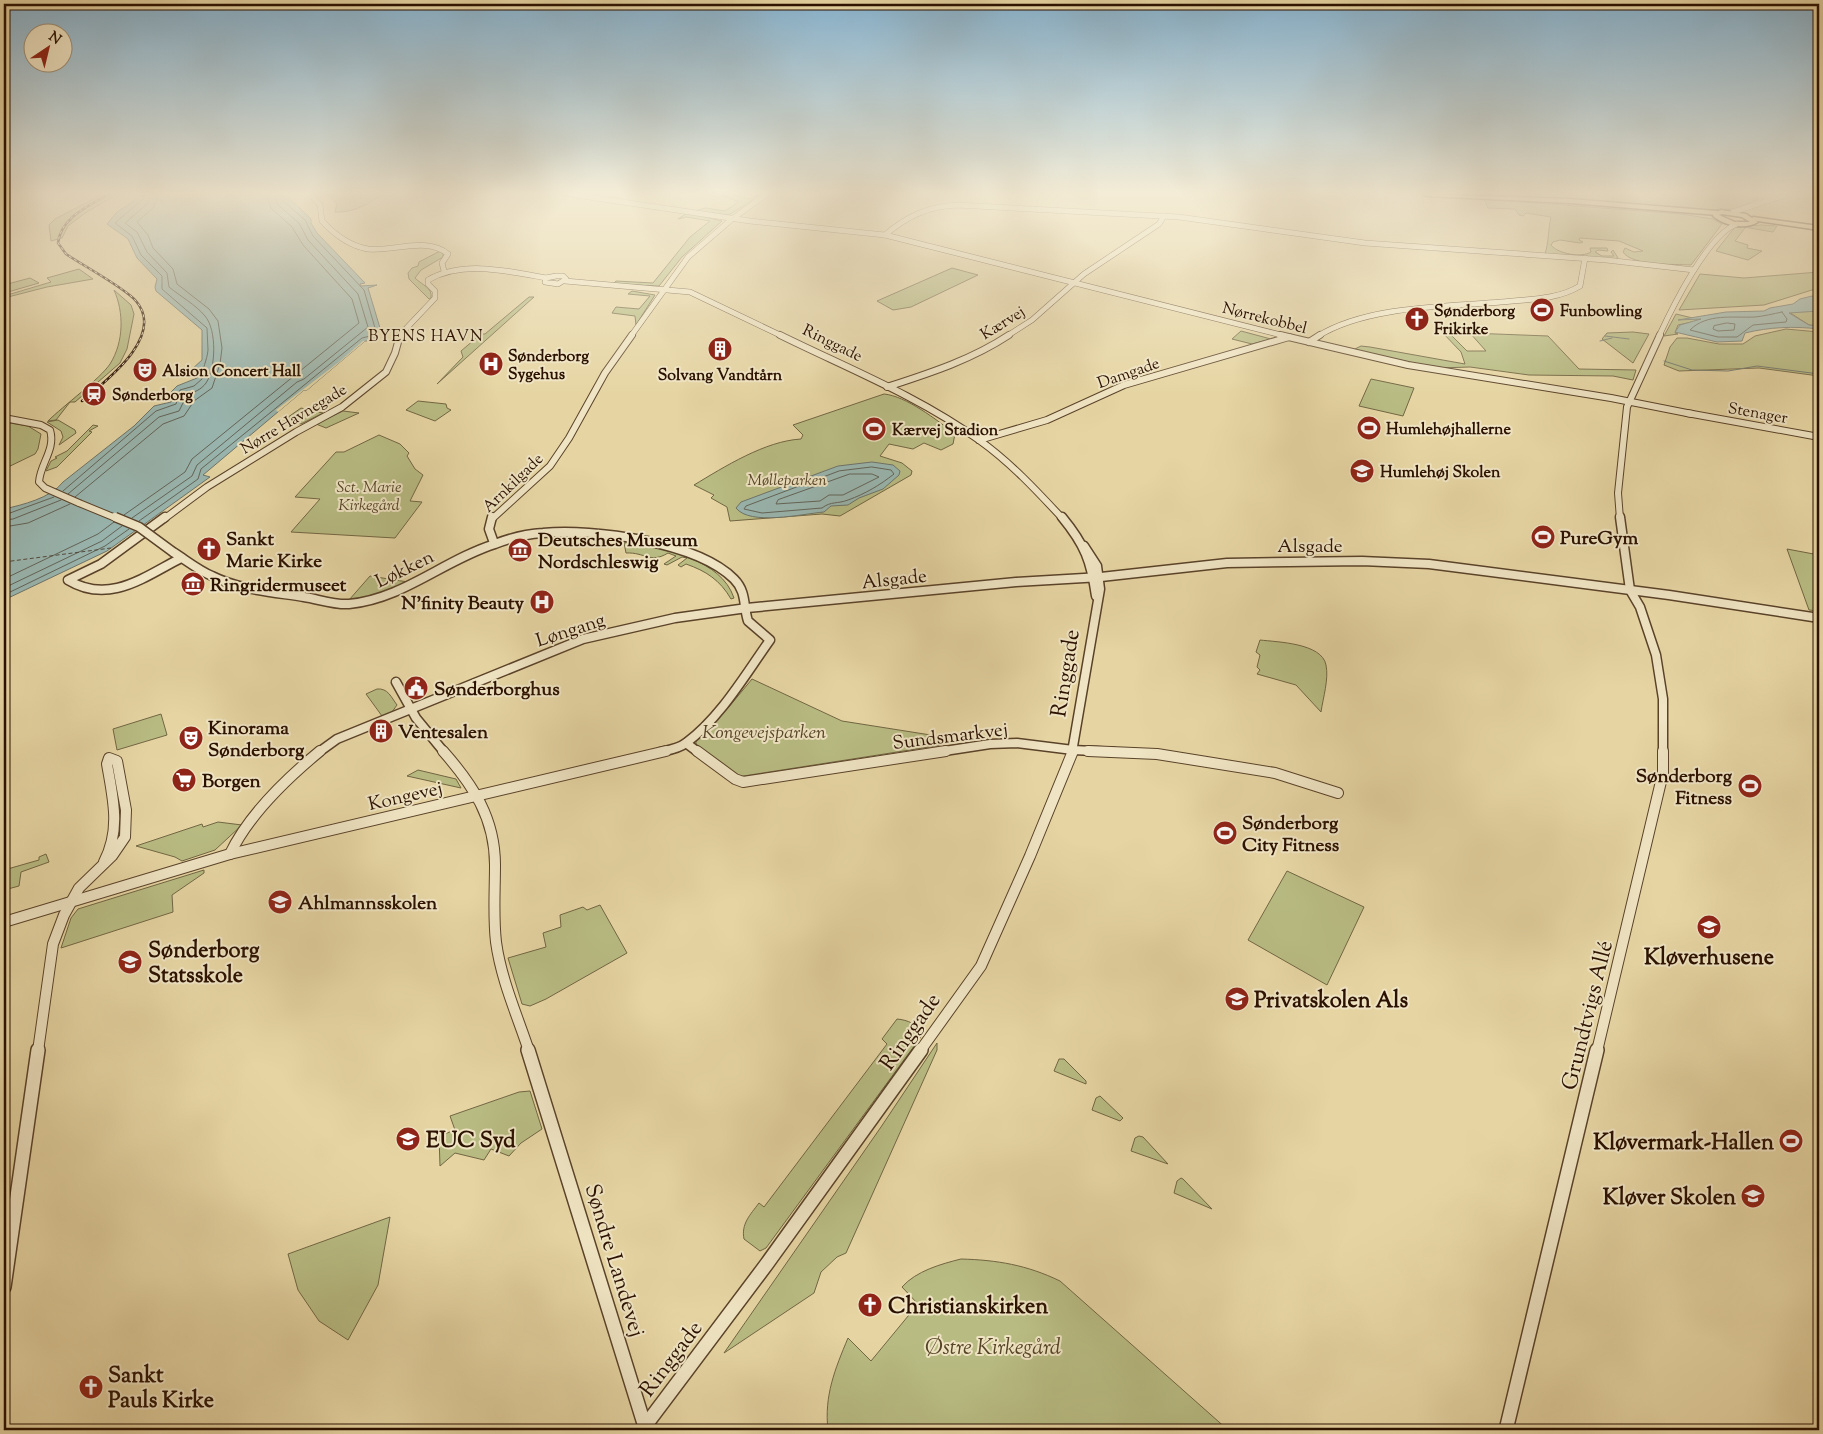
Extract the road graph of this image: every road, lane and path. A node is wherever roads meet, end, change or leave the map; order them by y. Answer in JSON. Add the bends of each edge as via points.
{"nodes":[{"id":1,"x":443,"y":261,"type":"edge"},
{"id":2,"x":685,"y":261,"type":"edge"},
{"id":3,"x":990,"y":261,"type":"edge"},
{"id":4,"x":1106,"y":261,"type":"edge"},
{"id":5,"x":1584,"y":261,"type":"edge"},
{"id":6,"x":1612,"y":261,"type":"edge"},
{"id":7,"x":1700,"y":261,"type":"edge"},
{"id":8,"x":1694,"y":270,"type":"junction"},
{"id":9,"x":444,"y":271,"type":"junction"},
{"id":10,"x":546,"y":278,"type":"joint"},
{"id":11,"x":565,"y":281,"type":"joint"},
{"id":12,"x":1075,"y":282,"type":"junction"},
{"id":13,"x":665,"y":291,"type":"junction"},
{"id":14,"x":1289,"y":337,"type":"junction"},
{"id":15,"x":1309,"y":342,"type":"junction"},
{"id":16,"x":887,"y":387,"type":"junction"},
{"id":17,"x":1633,"y":404,"type":"junction"},
{"id":18,"x":4,"y":418,"type":"edge"},
{"id":19,"x":1819,"y":437,"type":"edge"},
{"id":20,"x":979,"y":440,"type":"junction"},
{"id":21,"x":494,"y":543,"type":"junction"},
{"id":22,"x":1084,"y":546,"type":"joint"},
{"id":23,"x":181,"y":558,"type":"junction"},
{"id":24,"x":1626,"y":561,"type":"junction"},
{"id":25,"x":1466,"y":568,"type":"junction"},
{"id":26,"x":1097,"y":575,"type":"junction"},
{"id":27,"x":1631,"y":593,"type":"junction"},
{"id":28,"x":1641,"y":594,"type":"junction"},
{"id":29,"x":1712,"y":603,"type":"junction"},
{"id":30,"x":1640,"y":607,"type":"junction"},
{"id":31,"x":747,"y":608,"type":"junction"},
{"id":32,"x":1819,"y":618,"type":"edge"},
{"id":33,"x":770,"y":640,"type":"joint"},
{"id":34,"x":396,"y":682,"type":"dead end"},
{"id":35,"x":411,"y":710,"type":"junction"},
{"id":36,"x":686,"y":743,"type":"junction"},
{"id":37,"x":1073,"y":750,"type":"junction"},
{"id":38,"x":1338,"y":793,"type":"dead end"},
{"id":39,"x":478,"y":796,"type":"junction"},
{"id":40,"x":119,"y":840,"type":"junction"},
{"id":41,"x":230,"y":854,"type":"junction"},
{"id":42,"x":70,"y":902,"type":"junction"},
{"id":43,"x":4,"y":922,"type":"edge"},
{"id":44,"x":4,"y":1287,"type":"edge"},
{"id":45,"x":644,"y":1430,"type":"edge"},
{"id":46,"x":1506,"y":1430,"type":"edge"}],
"edges":[{"from":1,"to":9,"type":"street"},
{"from":2,"to":13,"type":"street","name":"Arnkilgade"},
{"from":3,"to":12,"type":"street","name":"Nørrekobbel"},
{"from":4,"to":12,"type":"street","name":"Kærvej"},
{"from":5,"to":15,"type":"street","via":[[1580,286],[1568,294],[1370,317],[1334,326]]},
{"from":6,"to":8,"type":"street"},
{"from":7,"to":8,"type":"street","name":"Grundtvigs Allé"},
{"from":8,"to":17,"type":"street","name":"Grundtvigs Allé","via":[[1672,310]]},
{"from":9,"to":10,"type":"street","via":[[467,269]]},
{"from":9,"to":23,"type":"street","name":"Nørre Havnegade","via":[[428,280],[435,291],[435,298],[398,336],[392,362],[379,378],[342,408],[207,486],[101,564],[68,580],[86,591],[120,587]]},
{"from":10,"to":11,"type":"street","via":[[560,276],[565,277]]},
{"from":11,"to":13,"type":"street"},
{"from":12,"to":14,"type":"street","name":"Nørrekobbel"},
{"from":12,"to":16,"type":"street","name":"Kærvej","via":[[1028,324],[977,354]]},
{"from":13,"to":16,"type":"street","name":"Ringgade","via":[[695,295]]},
{"from":13,"to":21,"type":"street","name":"Arnkilgade","via":[[605,373],[550,466],[493,516],[488,528]]},
{"from":14,"to":15,"type":"street","name":"Nørrekobbel"},
{"from":14,"to":20,"type":"street","name":"Damgade","via":[[1124,385],[1046,420]]},
{"from":15,"to":17,"type":"street","name":"Nørrekobbel","via":[[1413,367]]},
{"from":16,"to":20,"type":"street","name":"Ringgade","via":[[925,405]]},
{"from":17,"to":19,"type":"street","name":"Stenager"},
{"from":17,"to":24,"type":"street","name":"Grundtvigs Allé","via":[[1621,452],[1618,504]]},
{"from":18,"to":23,"type":"street","name":"Løkken","bridge":true,"via":[[41,425],[52,434],[50,448],[38,476],[45,488],[140,527]]},
{"from":20,"to":22,"type":"street","name":"Ringgade","via":[[1030,483]]},
{"from":21,"to":23,"type":"street","name":"Løkken","via":[[458,558],[391,595],[346,604],[234,585]]},
{"from":21,"to":31,"type":"street","name":"Løkken","via":[[549,532],[573,531],[606,534],[662,546],[702,559],[726,572],[742,591]]},
{"from":22,"to":26,"type":"street","name":"Ringgade"},
{"from":24,"to":27,"type":"street","name":"Grundtvigs Allé"},
{"from":24,"to":28,"type":"street","name":"Grundtvigs Allé"},
{"from":25,"to":26,"type":"street","name":"Alsgade","via":[[1391,562],[1280,561]]},
{"from":25,"to":27,"type":"street","name":"Alsgade"},
{"from":25,"to":27,"type":"street","name":"Alsgade","via":[[1500,576]]},
{"from":26,"to":31,"type":"street","name":"Alsgade"},
{"from":26,"to":37,"type":"street","name":"Ringgade","via":[[1096,602]]},
{"from":27,"to":28,"type":"street"},
{"from":27,"to":30,"type":"street","name":"Grundtvigs Allé"},
{"from":28,"to":29,"type":"street"},
{"from":28,"to":29,"type":"street"},
{"from":28,"to":30,"type":"street","name":"Grundtvigs Allé"},
{"from":29,"to":32,"type":"street"},
{"from":30,"to":46,"type":"street","name":"Grundtvigs Allé","via":[[1656,655],[1663,699],[1663,773]]},
{"from":31,"to":33,"type":"street","name":"Løkken","via":[[748,622]]},
{"from":31,"to":35,"type":"street","name":"Løngang","via":[[674,618],[583,639]]},
{"from":33,"to":36,"type":"street","name":"Kongevej","via":[[722,708]]},
{"from":34,"to":35,"type":"street","name":"Søndre Landevej"},
{"from":35,"to":39,"type":"street","name":"Søndre Landevej"},
{"from":35,"to":41,"type":"street","name":"Løngang","via":[[323,747],[238,835]]},
{"from":36,"to":37,"type":"street","name":"Sundsmarkvej","via":[[743,782],[990,744],[1017,743]]},
{"from":36,"to":39,"type":"street","name":"Kongevej","via":[[668,751]]},
{"from":37,"to":38,"type":"street","name":"Sundsmarkvej","via":[[1157,754],[1253,769]]},
{"from":37,"to":45,"type":"street","name":"Ringgade","via":[[1028,863],[981,966]]},
{"from":39,"to":41,"type":"street","name":"Kongevej"},
{"from":39,"to":45,"type":"street","name":"Søndre Landevej","via":[[489,820],[494,844],[496,942],[501,968],[555,1131]]},
{"from":40,"to":40,"type":"street","via":[[127,824],[117,761],[109,758]]},
{"from":40,"to":42,"type":"street"},
{"from":41,"to":42,"type":"street","name":"Kongevej"},
{"from":42,"to":43,"type":"street","name":"Kongevej"},
{"from":42,"to":44,"type":"street","via":[[54,944]]}]}
